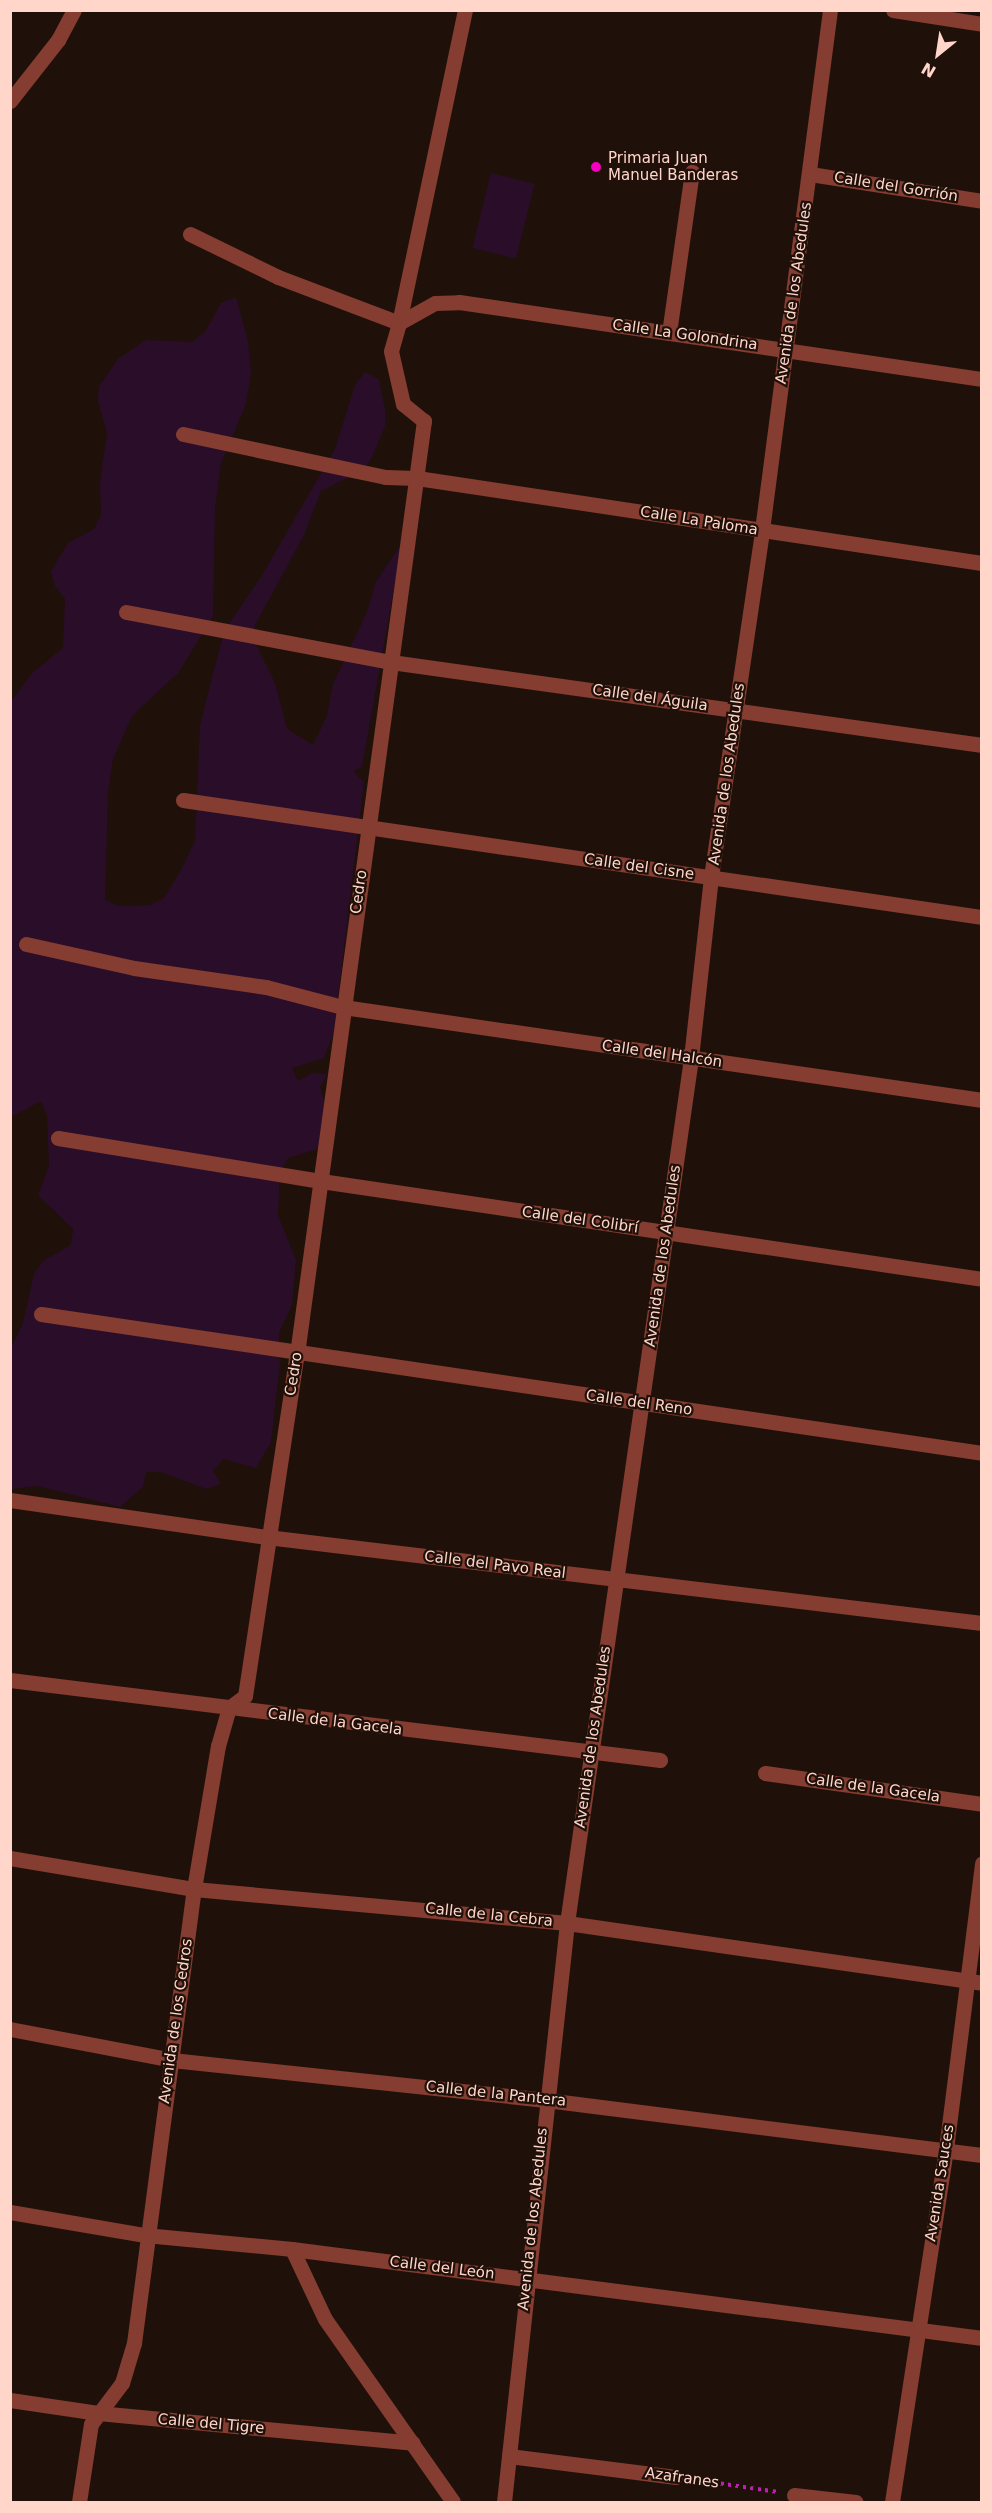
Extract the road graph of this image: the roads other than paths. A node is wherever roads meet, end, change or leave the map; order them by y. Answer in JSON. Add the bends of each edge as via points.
{"nodes":[{"id":1,"x":74,"y":10,"type":"edge"},
{"id":2,"x":465,"y":10,"type":"edge"},
{"id":3,"x":830,"y":10,"type":"edge"},
{"id":4,"x":893,"y":10,"type":"edge"},
{"id":5,"x":981,"y":24,"type":"edge"},
{"id":6,"x":10,"y":101,"type":"edge"},
{"id":7,"x":692,"y":172,"type":"dead end"},
{"id":8,"x":810,"y":174,"type":"junction"},
{"id":9,"x":981,"y":201,"type":"edge"},
{"id":10,"x":190,"y":234,"type":"dead end"},
{"id":11,"x":399,"y":323,"type":"junction"},
{"id":12,"x":669,"y":333,"type":"junction"},
{"id":13,"x":786,"y":350,"type":"junction"},
{"id":14,"x":981,"y":379,"type":"edge"},
{"id":15,"x":183,"y":435,"type":"dead end"},
{"id":16,"x":417,"y":478,"type":"junction"},
{"id":17,"x":762,"y":530,"type":"junction"},
{"id":18,"x":981,"y":563,"type":"edge"},
{"id":19,"x":126,"y":612,"type":"dead end"},
{"id":20,"x":391,"y":662,"type":"junction"},
{"id":21,"x":736,"y":711,"type":"junction"},
{"id":22,"x":981,"y":745,"type":"edge"},
{"id":23,"x":183,"y":800,"type":"dead end"},
{"id":24,"x":368,"y":827,"type":"junction"},
{"id":25,"x":711,"y":877,"type":"junction"},
{"id":26,"x":981,"y":917,"type":"edge"},
{"id":27,"x":26,"y":944,"type":"dead end"},
{"id":28,"x":343,"y":1007,"type":"junction"},
{"id":29,"x":691,"y":1058,"type":"junction"},
{"id":30,"x":981,"y":1100,"type":"edge"},
{"id":31,"x":58,"y":1138,"type":"dead end"},
{"id":32,"x":321,"y":1181,"type":"junction"},
{"id":33,"x":665,"y":1232,"type":"junction"},
{"id":34,"x":981,"y":1279,"type":"edge"},
{"id":35,"x":41,"y":1314,"type":"dead end"},
{"id":36,"x":297,"y":1354,"type":"junction"},
{"id":37,"x":642,"y":1404,"type":"junction"},
{"id":38,"x":981,"y":1453,"type":"edge"},
{"id":39,"x":10,"y":1500,"type":"edge"},
{"id":40,"x":267,"y":1538,"type":"junction"},
{"id":41,"x":615,"y":1580,"type":"junction"},
{"id":42,"x":981,"y":1623,"type":"edge"},
{"id":43,"x":10,"y":1680,"type":"edge"},
{"id":44,"x":229,"y":1708,"type":"junction"},
{"id":45,"x":591,"y":1750,"type":"junction"},
{"id":46,"x":660,"y":1760,"type":"dead end"},
{"id":47,"x":765,"y":1773,"type":"dead end"},
{"id":48,"x":981,"y":1804,"type":"edge"},
{"id":49,"x":10,"y":1858,"type":"edge"},
{"id":50,"x":981,"y":1863,"type":"edge"},
{"id":51,"x":194,"y":1889,"type":"junction"},
{"id":52,"x":567,"y":1923,"type":"junction"},
{"id":53,"x":974,"y":1982,"type":"edge"},
{"id":54,"x":10,"y":2029,"type":"edge"},
{"id":55,"x":172,"y":2060,"type":"junction"},
{"id":56,"x":546,"y":2100,"type":"junction"},
{"id":57,"x":946,"y":2149,"type":"junction"},
{"id":58,"x":981,"y":2155,"type":"edge"},
{"id":59,"x":10,"y":2212,"type":"edge"},
{"id":60,"x":145,"y":2235,"type":"junction"},
{"id":61,"x":292,"y":2249,"type":"junction"},
{"id":62,"x":527,"y":2279,"type":"junction"},
{"id":63,"x":918,"y":2330,"type":"junction"},
{"id":64,"x":981,"y":2338,"type":"edge"},
{"id":65,"x":10,"y":2400,"type":"edge"},
{"id":66,"x":98,"y":2413,"type":"junction"},
{"id":67,"x":413,"y":2443,"type":"junction"},
{"id":68,"x":508,"y":2456,"type":"junction"},
{"id":69,"x":676,"y":2476,"type":"road end"},
{"id":70,"x":794,"y":2495,"type":"road end"},
{"id":71,"x":79,"y":2502,"type":"edge"},
{"id":72,"x":453,"y":2502,"type":"edge"},
{"id":73,"x":504,"y":2502,"type":"edge"},
{"id":74,"x":856,"y":2502,"type":"edge"},
{"id":75,"x":892,"y":2502,"type":"edge"}],
"edges":[{"from":1,"to":6,"type":"street","via":[[58,40]]},
{"from":2,"to":11,"type":"street"},
{"from":3,"to":8,"type":"street","name":"Avenida de los Abedules"},
{"from":4,"to":5,"type":"street"},
{"from":7,"to":12,"type":"street"},
{"from":8,"to":9,"type":"street","name":"Calle del Gorrión"},
{"from":8,"to":13,"type":"street","name":"Avenida de los Abedules"},
{"from":10,"to":11,"type":"street","via":[[278,278]]},
{"from":11,"to":12,"type":"street","name":"Calle La Golondrina","via":[[435,303],[459,302]]},
{"from":11,"to":16,"type":"street","name":"Cedro","via":[[391,351],[403,404],[424,421]]},
{"from":12,"to":13,"type":"street","name":"Calle La Golondrina"},
{"from":13,"to":14,"type":"street","name":"Calle La Golondrina"},
{"from":13,"to":17,"type":"street","name":"Avenida de los Abedules"},
{"from":15,"to":16,"type":"street","name":"Calle La Paloma","via":[[385,477]]},
{"from":16,"to":17,"type":"street","name":"Calle La Paloma"},
{"from":16,"to":20,"type":"street","name":"Cedro"},
{"from":17,"to":18,"type":"street","name":"Calle La Paloma"},
{"from":17,"to":21,"type":"street","name":"Avenida de los Abedules"},
{"from":19,"to":20,"type":"street","name":"Calle del Águila"},
{"from":20,"to":21,"type":"street","name":"Calle del Águila"},
{"from":20,"to":24,"type":"street","name":"Cedro"},
{"from":21,"to":22,"type":"street","name":"Calle del Águila"},
{"from":21,"to":25,"type":"street","name":"Avenida de los Abedules"},
{"from":23,"to":24,"type":"street","name":"Calle del Cisne"},
{"from":24,"to":25,"type":"street","name":"Calle del Cisne"},
{"from":24,"to":28,"type":"street","name":"Cedro"},
{"from":25,"to":26,"type":"street","name":"Calle del Cisne"},
{"from":25,"to":29,"type":"street","name":"Avenida de los Abedules"},
{"from":27,"to":28,"type":"street","name":"Calle del Halcón","via":[[134,968],[266,987]]},
{"from":28,"to":29,"type":"street","name":"Calle del Halcón"},
{"from":28,"to":32,"type":"street","name":"Cedro"},
{"from":29,"to":30,"type":"street","name":"Calle del Halcón"},
{"from":29,"to":33,"type":"street","name":"Avenida de los Abedules"},
{"from":31,"to":32,"type":"street","name":"Calle del Colibrí"},
{"from":32,"to":33,"type":"street","name":"Calle del Colibrí"},
{"from":32,"to":36,"type":"street","name":"Cedro"},
{"from":33,"to":34,"type":"street","name":"Calle del Colibrí"},
{"from":33,"to":37,"type":"street","name":"Avenida de los Abedules"},
{"from":35,"to":36,"type":"street","name":"Calle del Reno"},
{"from":36,"to":37,"type":"street","name":"Calle del Reno"},
{"from":36,"to":40,"type":"street","name":"Cedro"},
{"from":37,"to":38,"type":"street","name":"Calle del Reno"},
{"from":37,"to":41,"type":"street","name":"Avenida de los Abedules"},
{"from":39,"to":40,"type":"street","name":"Calle del Pavo Real"},
{"from":40,"to":41,"type":"street","name":"Calle del Pavo Real"},
{"from":40,"to":44,"type":"street","name":"Avenida de los Cedros","via":[[245,1696]]},
{"from":41,"to":42,"type":"street","name":"Calle del Pavo Real"},
{"from":41,"to":45,"type":"street","name":"Avenida de los Abedules"},
{"from":43,"to":44,"type":"street","name":"Calle de la Gacela"},
{"from":44,"to":45,"type":"street","name":"Calle de la Gacela"},
{"from":44,"to":51,"type":"street","name":"Avenida de los Cedros","via":[[218,1746]]},
{"from":45,"to":46,"type":"street","name":"Calle de la Gacela"},
{"from":45,"to":52,"type":"street","name":"Avenida de los Abedules"},
{"from":47,"to":48,"type":"street","name":"Calle de la Gacela"},
{"from":49,"to":51,"type":"street","name":"Calle de la Cebra"},
{"from":50,"to":53,"type":"street","name":"Avenida Sauces"},
{"from":51,"to":52,"type":"street","name":"Calle de la Cebra"},
{"from":51,"to":55,"type":"street","name":"Avenida de los Cedros"},
{"from":52,"to":53,"type":"street","name":"Calle de la Cebra"},
{"from":52,"to":56,"type":"street","name":"Avenida de los Abedules"},
{"from":53,"to":57,"type":"street","name":"Avenida Sauces"},
{"from":54,"to":55,"type":"street","name":"Calle de la Pantera"},
{"from":55,"to":56,"type":"street","name":"Calle de la Pantera"},
{"from":55,"to":60,"type":"street","name":"Avenida de los Cedros"},
{"from":56,"to":57,"type":"street","name":"Calle de la Pantera"},
{"from":56,"to":62,"type":"street","name":"Avenida de los Abedules"},
{"from":57,"to":58,"type":"street","name":"Calle de la Pantera"},
{"from":57,"to":63,"type":"street","name":"Avenida Sauces"},
{"from":59,"to":60,"type":"street","name":"Calle del León"},
{"from":60,"to":61,"type":"street","name":"Calle del León"},
{"from":60,"to":66,"type":"street","name":"Avenida de los Cedros","via":[[130,2361],[122,2383]]},
{"from":61,"to":62,"type":"street","name":"Calle del León"},
{"from":61,"to":67,"type":"street","via":[[325,2319]]},
{"from":62,"to":63,"type":"street","name":"Calle del León"},
{"from":62,"to":68,"type":"street","name":"Avenida de los Abedules"},
{"from":63,"to":64,"type":"street","name":"Calle del León"},
{"from":63,"to":75,"type":"street","name":"Avenida Sauces"},
{"from":65,"to":66,"type":"street","name":"Calle del Tigre"},
{"from":66,"to":67,"type":"street","name":"Calle del Tigre"},
{"from":66,"to":71,"type":"street","name":"Avenida de los Cedros","via":[[91,2424]]},
{"from":67,"to":72,"type":"street"},
{"from":68,"to":69,"type":"street","name":"Azafranes"},
{"from":68,"to":73,"type":"street","name":"Avenida de los Abedules"},
{"from":70,"to":74,"type":"street"}]}
